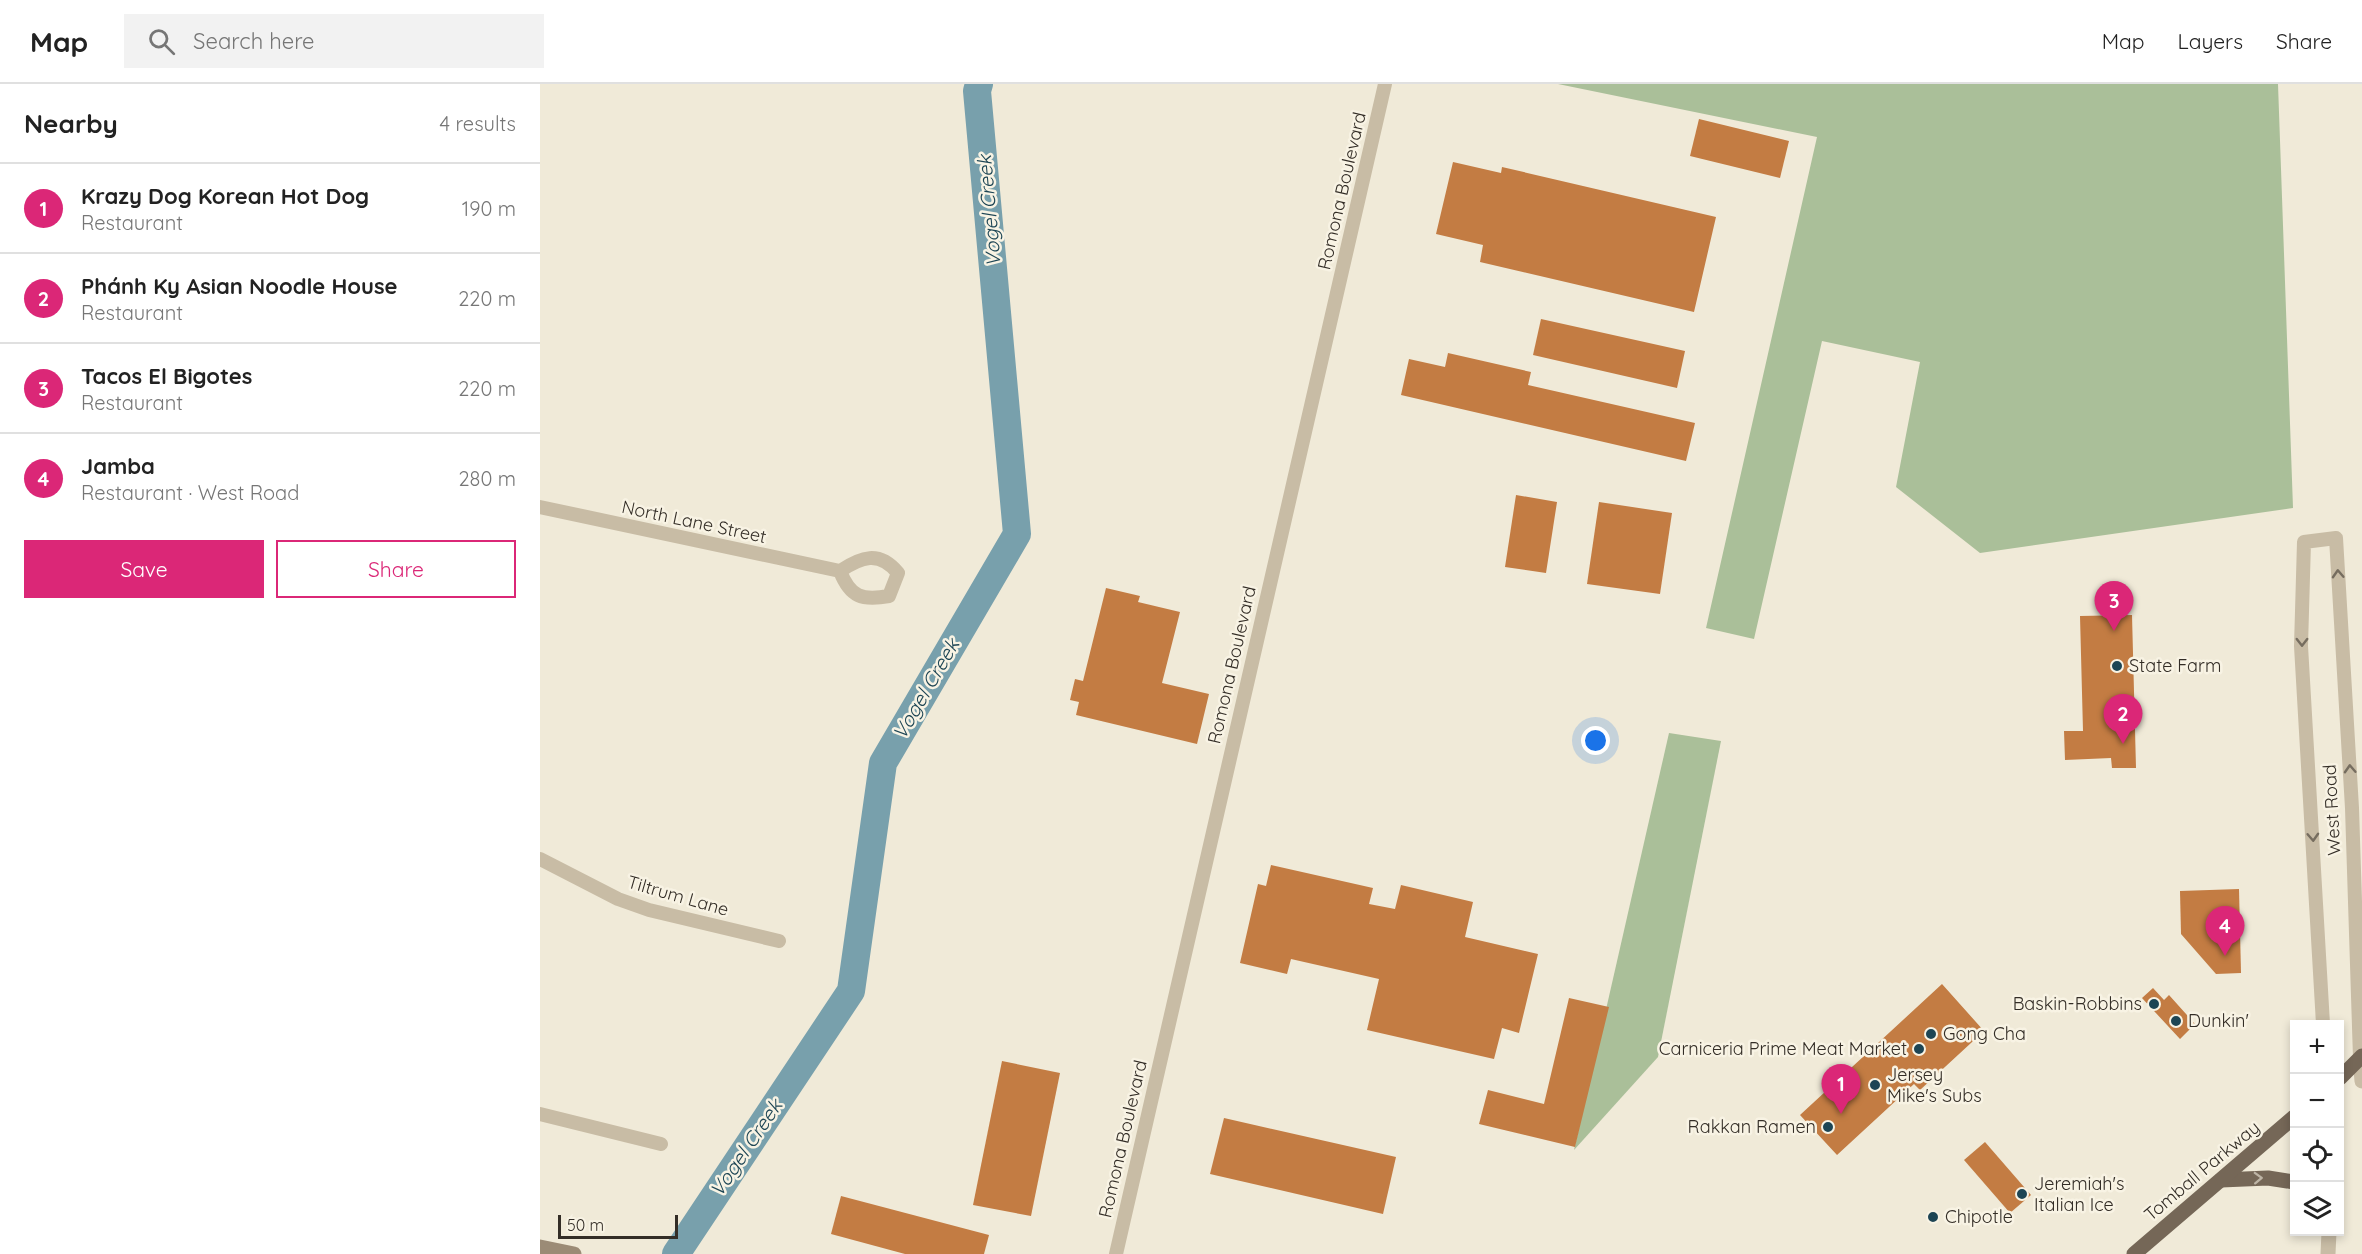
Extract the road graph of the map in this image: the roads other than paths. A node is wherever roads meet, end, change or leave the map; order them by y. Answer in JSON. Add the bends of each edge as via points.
{"nodes":[{"id":1,"x":1385,"y":84,"type":"edge"},
{"id":2,"x":540,"y":507,"type":"edge"},
{"id":3,"x":840,"y":571,"type":"dead end"},
{"id":4,"x":540,"y":859,"type":"edge"},
{"id":5,"x":779,"y":941,"type":"dead end"},
{"id":6,"x":2324,"y":1020,"type":"edge"},
{"id":7,"x":2361,"y":1057,"type":"edge"},
{"id":8,"x":2344,"y":1074,"type":"edge"},
{"id":9,"x":2362,"y":1081,"type":"edge"},
{"id":10,"x":540,"y":1114,"type":"edge"},
{"id":11,"x":2290,"y":1121,"type":"edge"},
{"id":12,"x":661,"y":1144,"type":"dead end"},
{"id":13,"x":2221,"y":1180,"type":"junction"},
{"id":14,"x":2290,"y":1181,"type":"edge"},
{"id":15,"x":2329,"y":1236,"type":"edge"},
{"id":16,"x":540,"y":1247,"type":"edge"},
{"id":17,"x":574,"y":1254,"type":"edge"},
{"id":18,"x":1116,"y":1254,"type":"edge"},
{"id":19,"x":2134,"y":1254,"type":"edge"},
{"id":20,"x":2328,"y":1254,"type":"edge"}],
"edges":[{"from":1,"to":18,"type":"street","name":"Romona Boulevard"},
{"from":2,"to":3,"type":"street","name":"North Lane Street"},
{"from":4,"to":5,"type":"street","name":"Tiltrum Lane","via":[[618,899],[649,910]]},
{"from":7,"to":6,"type":"street","name":"West Road","one_way":true,"via":[[2336,538],[2304,542],[2301,646]]},
{"from":7,"to":8,"type":"main road"},
{"from":7,"to":9,"type":"street","name":"West Road"},
{"from":10,"to":12,"type":"street"},
{"from":11,"to":13,"type":"main road","name":"Tomball Parkway"},
{"from":13,"to":14,"type":"main road","one_way":true},
{"from":13,"to":19,"type":"main road","name":"Tomball Parkway"},
{"from":15,"to":20,"type":"street"},
{"from":16,"to":17,"type":"main road"}]}
